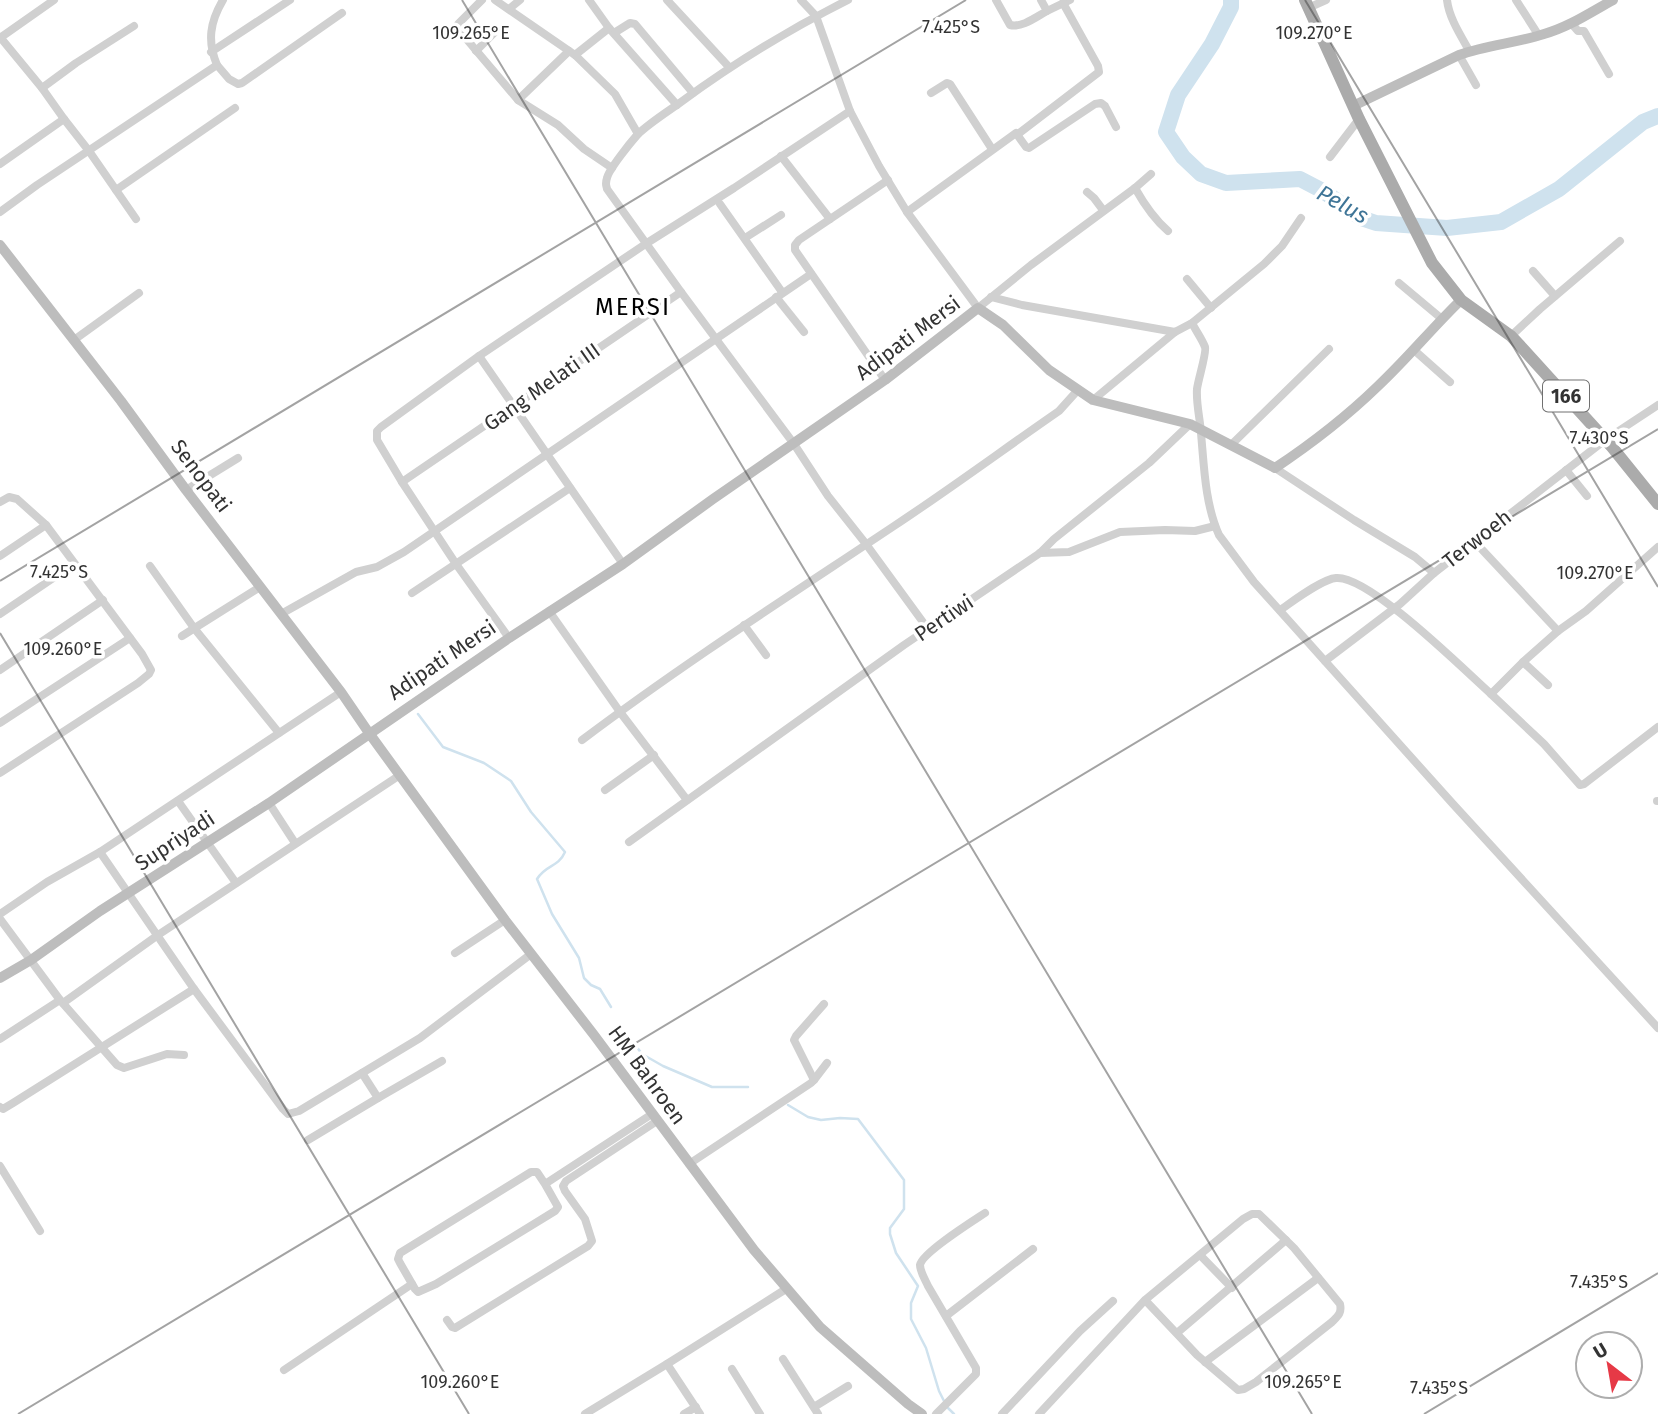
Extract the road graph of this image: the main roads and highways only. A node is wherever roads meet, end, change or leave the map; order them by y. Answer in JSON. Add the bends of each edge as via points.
{"nodes":[{"id":1,"x":1307,"y":4,"type":"edge"},
{"id":2,"x":1658,"y":504,"type":"edge"}],
"edges":[{"from":1,"to":2,"type":"main road","number":"166","via":[[1432,263],[1461,300],[1511,336]]}]}
